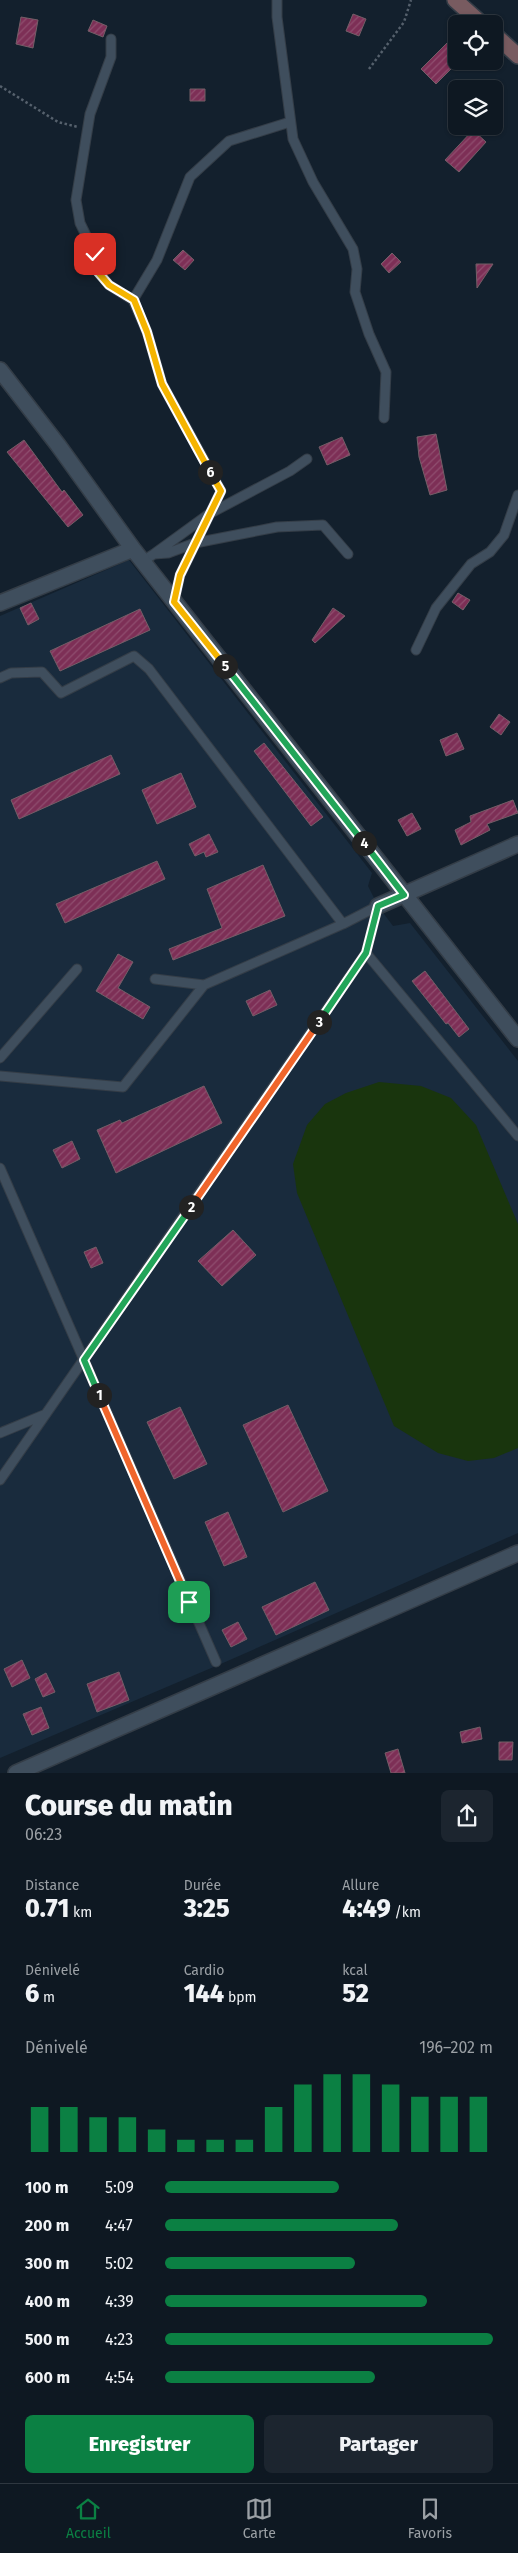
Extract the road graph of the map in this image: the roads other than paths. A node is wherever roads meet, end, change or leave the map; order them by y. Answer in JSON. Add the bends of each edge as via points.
{"nodes":[{"id":1,"x":277,"y":0,"type":"edge"},
{"id":2,"x":455,"y":0,"type":"edge"},
{"id":3,"x":472,"y":15,"type":"edge"},
{"id":4,"x":110,"y":39,"type":"dead end"},
{"id":5,"x":503,"y":42,"type":"edge"},
{"id":6,"x":518,"y":56,"type":"edge"},
{"id":7,"x":290,"y":122,"type":"junction"},
{"id":8,"x":134,"y":300,"type":"junction"},
{"id":9,"x":0,"y":370,"type":"edge"},
{"id":10,"x":384,"y":418,"type":"dead end"},
{"id":11,"x":307,"y":459,"type":"dead end"},
{"id":12,"x":518,"y":495,"type":"edge"},
{"id":13,"x":209,"y":514,"type":"junction"},
{"id":14,"x":195,"y":543,"type":"junction"},
{"id":15,"x":133,"y":549,"type":"junction"},
{"id":16,"x":348,"y":554,"type":"dead end"},
{"id":17,"x":148,"y":558,"type":"junction"},
{"id":18,"x":174,"y":602,"type":"junction"},
{"id":19,"x":0,"y":604,"type":"edge"},
{"id":20,"x":416,"y":650,"type":"dead end"},
{"id":21,"x":0,"y":678,"type":"edge"},
{"id":22,"x":518,"y":844,"type":"edge"},
{"id":23,"x":404,"y":895,"type":"junction"},
{"id":24,"x":378,"y":906,"type":"junction"},
{"id":25,"x":343,"y":924,"type":"junction"},
{"id":26,"x":366,"y":953,"type":"junction"},
{"id":27,"x":76,"y":969,"type":"dead end"},
{"id":28,"x":155,"y":979,"type":"dead end"},
{"id":29,"x":204,"y":985,"type":"junction"},
{"id":30,"x":518,"y":1039,"type":"edge"},
{"id":31,"x":0,"y":1058,"type":"edge"},
{"id":32,"x":0,"y":1076,"type":"edge"},
{"id":33,"x":518,"y":1136,"type":"edge"},
{"id":34,"x":0,"y":1168,"type":"edge"},
{"id":35,"x":84,"y":1360,"type":"junction"},
{"id":36,"x":47,"y":1414,"type":"junction"},
{"id":37,"x":0,"y":1433,"type":"edge"},
{"id":38,"x":0,"y":1480,"type":"edge"},
{"id":39,"x":518,"y":1553,"type":"edge"},
{"id":40,"x":216,"y":1662,"type":"dead end"},
{"id":41,"x":16,"y":1773,"type":"edge"}],
"edges":[{"from":1,"to":7,"type":"lane"},
{"from":2,"to":3,"type":"main road"},
{"from":4,"to":8,"type":"lane","via":[[111,57],[90,114],[76,200],[80,223],[95,254],[97,271],[109,285]]},
{"from":5,"to":6,"type":"main road"},
{"from":7,"to":8,"type":"lane","via":[[229,142],[190,177],[157,260]]},
{"from":7,"to":10,"type":"lane","via":[[292,139],[313,182],[354,249],[357,269],[355,292],[386,372]]},
{"from":8,"to":13,"type":"lane","via":[[162,384],[221,491]]},
{"from":9,"to":15,"type":"street"},
{"from":11,"to":13,"type":"lane"},
{"from":12,"to":20,"type":"lane","via":[[504,535],[490,552],[471,564],[436,608]]},
{"from":13,"to":14,"type":"lane"},
{"from":13,"to":17,"type":"lane"},
{"from":14,"to":16,"type":"lane","via":[[277,527],[323,526]]},
{"from":14,"to":17,"type":"lane"},
{"from":14,"to":18,"type":"lane","via":[[180,575]]},
{"from":15,"to":17,"type":"street"},
{"from":15,"to":19,"type":"street"},
{"from":17,"to":18,"type":"street"},
{"from":18,"to":23,"type":"street"},
{"from":21,"to":25,"type":"lane","via":[[11,673],[42,672],[61,693],[134,656],[149,669]]},
{"from":22,"to":23,"type":"street"},
{"from":23,"to":24,"type":"street"},
{"from":23,"to":30,"type":"street"},
{"from":24,"to":25,"type":"lane"},
{"from":24,"to":26,"type":"lane"},
{"from":25,"to":29,"type":"lane"},
{"from":26,"to":33,"type":"lane"},
{"from":26,"to":35,"type":"lane"},
{"from":27,"to":31,"type":"lane"},
{"from":28,"to":29,"type":"lane"},
{"from":29,"to":32,"type":"lane","via":[[123,1086]]},
{"from":34,"to":35,"type":"lane"},
{"from":35,"to":36,"type":"lane"},
{"from":35,"to":40,"type":"lane"},
{"from":36,"to":37,"type":"lane"},
{"from":36,"to":38,"type":"lane"},
{"from":39,"to":41,"type":"street"}]}
